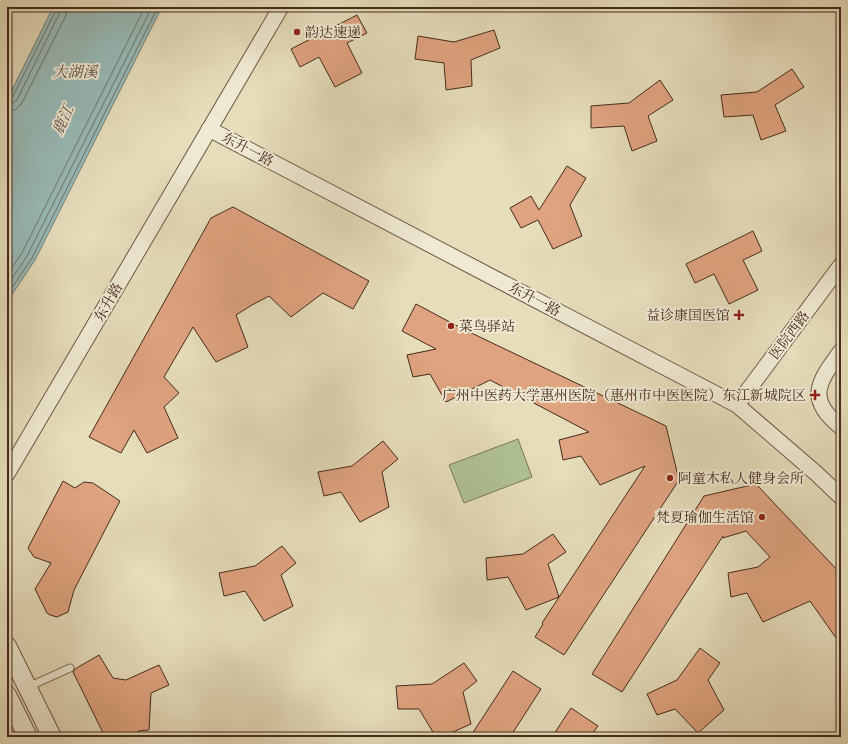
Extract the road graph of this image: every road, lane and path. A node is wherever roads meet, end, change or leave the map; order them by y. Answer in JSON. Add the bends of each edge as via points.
{"nodes":[{"id":1,"x":280,"y":7,"type":"edge"},
{"id":2,"x":209,"y":129,"type":"junction"},
{"id":3,"x":841,"y":265,"type":"edge"},
{"id":4,"x":841,"y":351,"type":"edge"},
{"id":5,"x":737,"y":405,"type":"junction"},
{"id":6,"x":841,"y":427,"type":"edge"},
{"id":7,"x":7,"y":474,"type":"edge"},
{"id":8,"x":841,"y":497,"type":"edge"},
{"id":9,"x":7,"y":646,"type":"edge"},
{"id":10,"x":70,"y":668,"type":"dead end"},
{"id":11,"x":28,"y":688,"type":"junction"},
{"id":12,"x":7,"y":695,"type":"edge"},
{"id":13,"x":28,"y":737,"type":"edge"},
{"id":14,"x":52,"y":737,"type":"edge"}],
"edges":[{"from":1,"to":2,"type":"street","name":"东升路"},
{"from":2,"to":5,"type":"street","name":"东升一路"},
{"from":2,"to":7,"type":"street","name":"东升路"},
{"from":3,"to":5,"type":"street","name":"医院西路"},
{"from":4,"to":6,"type":"street","via":[[819,386],[825,413]]},
{"from":5,"to":8,"type":"street","name":"东升一路"},
{"from":9,"to":11,"type":"street"},
{"from":10,"to":11,"type":"lane"},
{"from":11,"to":14,"type":"street"},
{"from":12,"to":13,"type":"street"}]}
